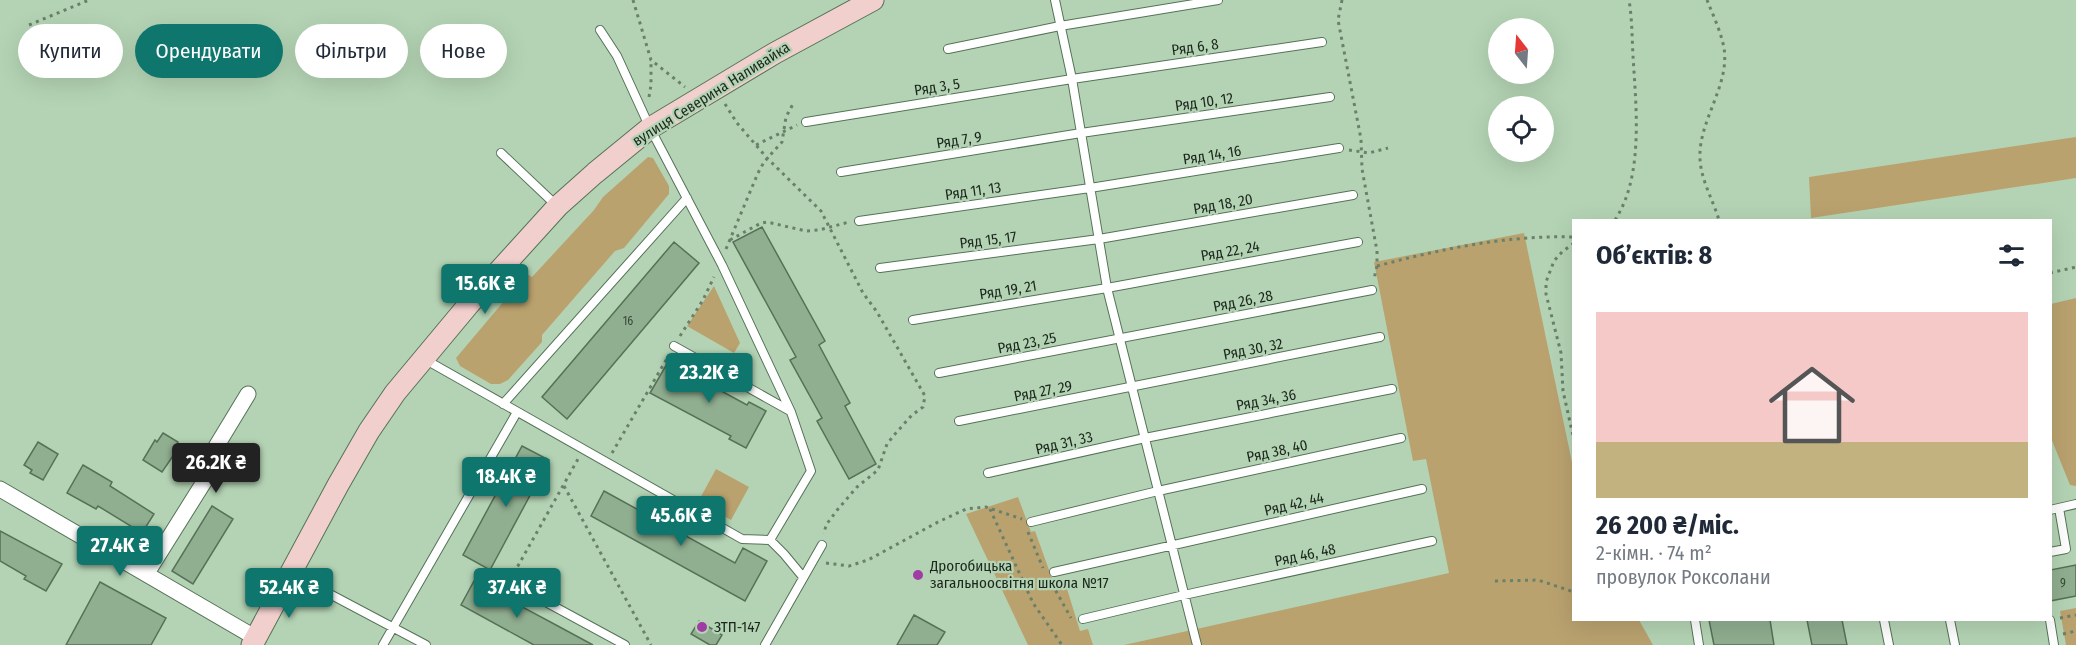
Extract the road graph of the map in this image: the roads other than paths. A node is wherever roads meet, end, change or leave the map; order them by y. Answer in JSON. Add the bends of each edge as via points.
{"nodes":[{"id":1,"x":873,"y":0,"type":"edge"},
{"id":2,"x":1055,"y":0,"type":"edge"},
{"id":3,"x":1218,"y":0,"type":"edge"},
{"id":4,"x":1060,"y":26,"type":"junction"},
{"id":5,"x":600,"y":30,"type":"dead end"},
{"id":6,"x":1322,"y":42,"type":"dead end"},
{"id":7,"x":948,"y":49,"type":"dead end"},
{"id":8,"x":1072,"y":79,"type":"junction"},
{"id":9,"x":1330,"y":97,"type":"dead end"},
{"id":10,"x":646,"y":119,"type":"junction"},
{"id":11,"x":806,"y":122,"type":"road end"},
{"id":12,"x":1081,"y":134,"type":"junction"},
{"id":13,"x":1339,"y":148,"type":"road end"},
{"id":14,"x":501,"y":153,"type":"dead end"},
{"id":15,"x":841,"y":172,"type":"dead end"},
{"id":16,"x":1090,"y":188,"type":"junction"},
{"id":17,"x":1353,"y":195,"type":"dead end"},
{"id":18,"x":687,"y":198,"type":"junction"},
{"id":19,"x":558,"y":206,"type":"junction"},
{"id":20,"x":859,"y":220,"type":"road end"},
{"id":21,"x":1099,"y":239,"type":"junction"},
{"id":22,"x":1358,"y":242,"type":"dead end"},
{"id":23,"x":880,"y":268,"type":"dead end"},
{"id":24,"x":1107,"y":288,"type":"junction"},
{"id":25,"x":1372,"y":290,"type":"road end"},
{"id":26,"x":913,"y":320,"type":"dead end"},
{"id":27,"x":1380,"y":337,"type":"dead end"},
{"id":28,"x":1120,"y":338,"type":"junction"},
{"id":29,"x":674,"y":346,"type":"road end"},
{"id":30,"x":423,"y":358,"type":"junction"},
{"id":31,"x":939,"y":373,"type":"dead end"},
{"id":32,"x":1132,"y":387,"type":"junction"},
{"id":33,"x":1392,"y":389,"type":"dead end"},
{"id":34,"x":248,"y":394,"type":"dead end"},
{"id":35,"x":503,"y":404,"type":"junction"},
{"id":36,"x":517,"y":412,"type":"junction"},
{"id":37,"x":792,"y":412,"type":"junction"},
{"id":38,"x":959,"y":421,"type":"dead end"},
{"id":39,"x":1145,"y":438,"type":"junction"},
{"id":40,"x":1401,"y":438,"type":"dead end"},
{"id":41,"x":988,"y":473,"type":"dead end"},
{"id":42,"x":0,"y":489,"type":"edge"},
{"id":43,"x":1422,"y":489,"type":"dead end"},
{"id":44,"x":1158,"y":491,"type":"junction"},
{"id":45,"x":2076,"y":504,"type":"edge"},
{"id":46,"x":2055,"y":509,"type":"edge"},
{"id":47,"x":1030,"y":522,"type":"road end"},
{"id":48,"x":770,"y":540,"type":"junction"},
{"id":49,"x":1432,"y":541,"type":"dead end"},
{"id":50,"x":822,"y":545,"type":"road end"},
{"id":51,"x":1172,"y":545,"type":"junction"},
{"id":52,"x":2052,"y":552,"type":"edge"},
{"id":53,"x":1054,"y":572,"type":"dead end"},
{"id":54,"x":147,"y":573,"type":"junction"},
{"id":55,"x":292,"y":574,"type":"junction"},
{"id":56,"x":802,"y":576,"type":"junction"},
{"id":57,"x":509,"y":582,"type":"road end"},
{"id":58,"x":1184,"y":595,"type":"junction"},
{"id":59,"x":1083,"y":619,"type":"dead end"},
{"id":60,"x":1695,"y":621,"type":"edge"},
{"id":61,"x":1884,"y":621,"type":"edge"},
{"id":62,"x":1950,"y":621,"type":"edge"},
{"id":63,"x":2050,"y":621,"type":"edge"},
{"id":64,"x":393,"y":628,"type":"junction"},
{"id":65,"x":254,"y":641,"type":"edge"},
{"id":66,"x":383,"y":645,"type":"edge"},
{"id":67,"x":426,"y":645,"type":"edge"},
{"id":68,"x":625,"y":645,"type":"edge"},
{"id":69,"x":765,"y":645,"type":"edge"},
{"id":70,"x":1197,"y":645,"type":"edge"},
{"id":71,"x":1699,"y":645,"type":"edge"},
{"id":72,"x":1889,"y":645,"type":"edge"},
{"id":73,"x":1955,"y":645,"type":"edge"},
{"id":74,"x":2054,"y":645,"type":"edge"}],
"edges":[{"from":1,"to":10,"type":"street","name":"вулиця Северина Наливайка","via":[[707,93]]},
{"from":2,"to":4,"type":"lane"},
{"from":3,"to":4,"type":"lane"},
{"from":4,"to":7,"type":"lane"},
{"from":4,"to":8,"type":"lane"},
{"from":5,"to":10,"type":"lane"},
{"from":6,"to":8,"type":"lane","name":"Ряд 6, 8"},
{"from":8,"to":11,"type":"lane","name":"Ряд 3, 5"},
{"from":8,"to":12,"type":"lane"},
{"from":9,"to":12,"type":"lane","name":"Ряд 10, 12"},
{"from":10,"to":18,"type":"lane"},
{"from":10,"to":19,"type":"street","name":"вулиця Северина Наливайка"},
{"from":12,"to":15,"type":"lane","name":"Ряд 7, 9"},
{"from":12,"to":16,"type":"lane"},
{"from":13,"to":16,"type":"lane","name":"Ряд 14, 16"},
{"from":14,"to":19,"type":"lane"},
{"from":16,"to":20,"type":"lane","name":"Ряд 11, 13"},
{"from":16,"to":21,"type":"lane"},
{"from":17,"to":21,"type":"lane","name":"Ряд 18, 20"},
{"from":18,"to":35,"type":"lane"},
{"from":18,"to":37,"type":"lane"},
{"from":19,"to":30,"type":"street","name":"вулиця Северина Наливайка"},
{"from":21,"to":23,"type":"lane","name":"Ряд 15, 17"},
{"from":21,"to":24,"type":"lane"},
{"from":22,"to":24,"type":"lane","name":"Ряд 22, 24"},
{"from":24,"to":26,"type":"lane","name":"Ряд 19, 21"},
{"from":24,"to":28,"type":"lane"},
{"from":25,"to":28,"type":"lane","name":"Ряд 26, 28"},
{"from":27,"to":32,"type":"lane","name":"Ряд 30, 32"},
{"from":28,"to":31,"type":"lane","name":"Ряд 23, 25"},
{"from":28,"to":32,"type":"lane"},
{"from":29,"to":37,"type":"lane"},
{"from":30,"to":35,"type":"lane"},
{"from":30,"to":55,"type":"street","name":"вулиця Северина Наливайка","via":[[369,431]]},
{"from":32,"to":38,"type":"lane","name":"Ряд 27, 29"},
{"from":32,"to":39,"type":"lane"},
{"from":33,"to":39,"type":"lane","name":"Ряд 34, 36"},
{"from":34,"to":54,"type":"street","via":[[208,460],[209,474]]},
{"from":35,"to":36,"type":"lane"},
{"from":36,"to":48,"type":"lane","via":[[742,539]]},
{"from":36,"to":64,"type":"lane"},
{"from":37,"to":48,"type":"lane","via":[[812,471]]},
{"from":39,"to":41,"type":"lane","name":"Ряд 31, 33"},
{"from":39,"to":44,"type":"lane"},
{"from":40,"to":44,"type":"lane","name":"Ряд 38, 40"},
{"from":42,"to":54,"type":"street"},
{"from":43,"to":51,"type":"lane","name":"Ряд 42, 44"},
{"from":44,"to":47,"type":"lane","name":"Ряд 38, 40"},
{"from":44,"to":51,"type":"lane"},
{"from":45,"to":46,"type":"lane"},
{"from":46,"to":52,"type":"lane","via":[[2067,549]]},
{"from":48,"to":56,"type":"lane"},
{"from":49,"to":58,"type":"lane","name":"Ряд 46, 48"},
{"from":50,"to":56,"type":"lane"},
{"from":51,"to":53,"type":"lane","name":"Ряд 42, 44"},
{"from":51,"to":58,"type":"lane"},
{"from":54,"to":65,"type":"street"},
{"from":55,"to":64,"type":"lane"},
{"from":55,"to":65,"type":"street","name":"вулиця Северина Наливайка"},
{"from":56,"to":69,"type":"lane"},
{"from":57,"to":68,"type":"lane"},
{"from":58,"to":59,"type":"lane","name":"Ряд 46, 48"},
{"from":58,"to":70,"type":"lane"},
{"from":60,"to":71,"type":"lane"},
{"from":61,"to":72,"type":"lane"},
{"from":62,"to":73,"type":"lane"},
{"from":63,"to":74,"type":"lane"},
{"from":64,"to":66,"type":"lane"},
{"from":64,"to":67,"type":"lane"}]}
